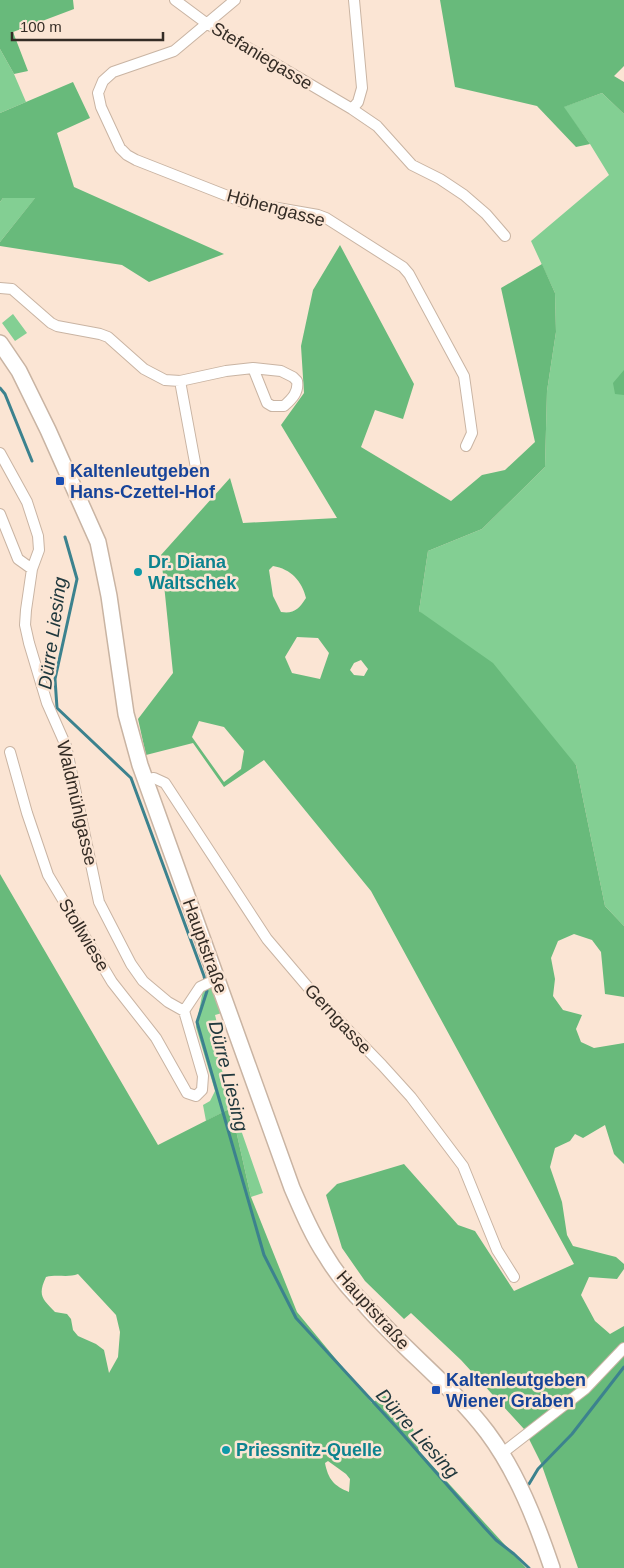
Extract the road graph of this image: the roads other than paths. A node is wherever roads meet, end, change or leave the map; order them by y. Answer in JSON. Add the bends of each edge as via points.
{"nodes":[{"id":1,"x":174,"y":0,"type":"edge"},
{"id":2,"x":235,"y":0,"type":"edge"},
{"id":3,"x":354,"y":0,"type":"edge"},
{"id":4,"x":206,"y":23,"type":"junction"},
{"id":5,"x":352,"y":109,"type":"junction"},
{"id":6,"x":505,"y":236,"type":"dead end"},
{"id":7,"x":0,"y":288,"type":"edge"},
{"id":8,"x":0,"y":343,"type":"edge"},
{"id":9,"x":253,"y":368,"type":"junction"},
{"id":10,"x":180,"y":381,"type":"junction"},
{"id":11,"x":466,"y":446,"type":"dead end"},
{"id":12,"x":2,"y":457,"type":"edge"},
{"id":13,"x":196,"y":468,"type":"dead end"},
{"id":14,"x":0,"y":514,"type":"edge"},
{"id":15,"x":32,"y":569,"type":"junction"},
{"id":16,"x":10,"y":752,"type":"dead end"},
{"id":17,"x":144,"y":780,"type":"junction"},
{"id":18,"x":214,"y":980,"type":"junction"},
{"id":19,"x":184,"y":1011,"type":"junction"},
{"id":20,"x":514,"y":1277,"type":"dead end"},
{"id":21,"x":624,"y":1348,"type":"edge"},
{"id":22,"x":501,"y":1454,"type":"junction"},
{"id":23,"x":552,"y":1568,"type":"edge"}],
"edges":[{"from":1,"to":4,"type":"street","name":"Stefaniegasse"},
{"from":2,"to":4,"type":"street","name":"Höhengasse"},
{"from":3,"to":5,"type":"street","via":[[362,88]]},
{"from":4,"to":5,"type":"street","name":"Stefaniegasse"},
{"from":4,"to":11,"type":"street","name":"Höhengasse","via":[[174,51],[113,72],[103,81],[99,102],[120,148],[136,160],[244,202],[326,218],[403,267],[464,376],[472,433]]},
{"from":5,"to":6,"type":"street","name":"Stefaniegasse","via":[[377,126],[412,165],[464,195]]},
{"from":7,"to":10,"type":"street","via":[[12,289],[51,323],[100,334],[144,369],[166,380]]},
{"from":8,"to":17,"type":"main road","name":"Hauptstraße","via":[[19,372],[48,430],[98,542],[126,714]]},
{"from":9,"to":9,"type":"street","via":[[267,403],[284,406],[294,397],[297,385],[293,377],[275,369]]},
{"from":9,"to":10,"type":"street"},
{"from":10,"to":13,"type":"street"},
{"from":12,"to":15,"type":"street","name":"Waldmühlgasse","via":[[27,502],[38,536],[39,550]]},
{"from":14,"to":15,"type":"street","via":[[18,559]]},
{"from":15,"to":19,"type":"street","name":"Waldmühlgasse","via":[[25,625],[28,643],[46,703],[66,746],[99,902],[142,981]]},
{"from":16,"to":19,"type":"street","name":"Stollwiese","via":[[48,875],[112,982],[156,1038],[187,1093],[196,1096],[202,1090],[203,1076]]},
{"from":17,"to":18,"type":"main road","name":"Hauptstraße"},
{"from":17,"to":20,"type":"street","name":"Gerngasse","via":[[154,778],[165,783],[267,939],[318,999],[411,1097],[463,1166],[496,1250]]},
{"from":18,"to":19,"type":"street","via":[[200,987]]},
{"from":18,"to":22,"type":"main road","name":"Hauptstraße","via":[[292,1188],[326,1257],[365,1306],[486,1430]]},
{"from":21,"to":22,"type":"street","via":[[585,1388]]},
{"from":22,"to":23,"type":"main road","name":"Hauptstraße","via":[[522,1493]]}]}
